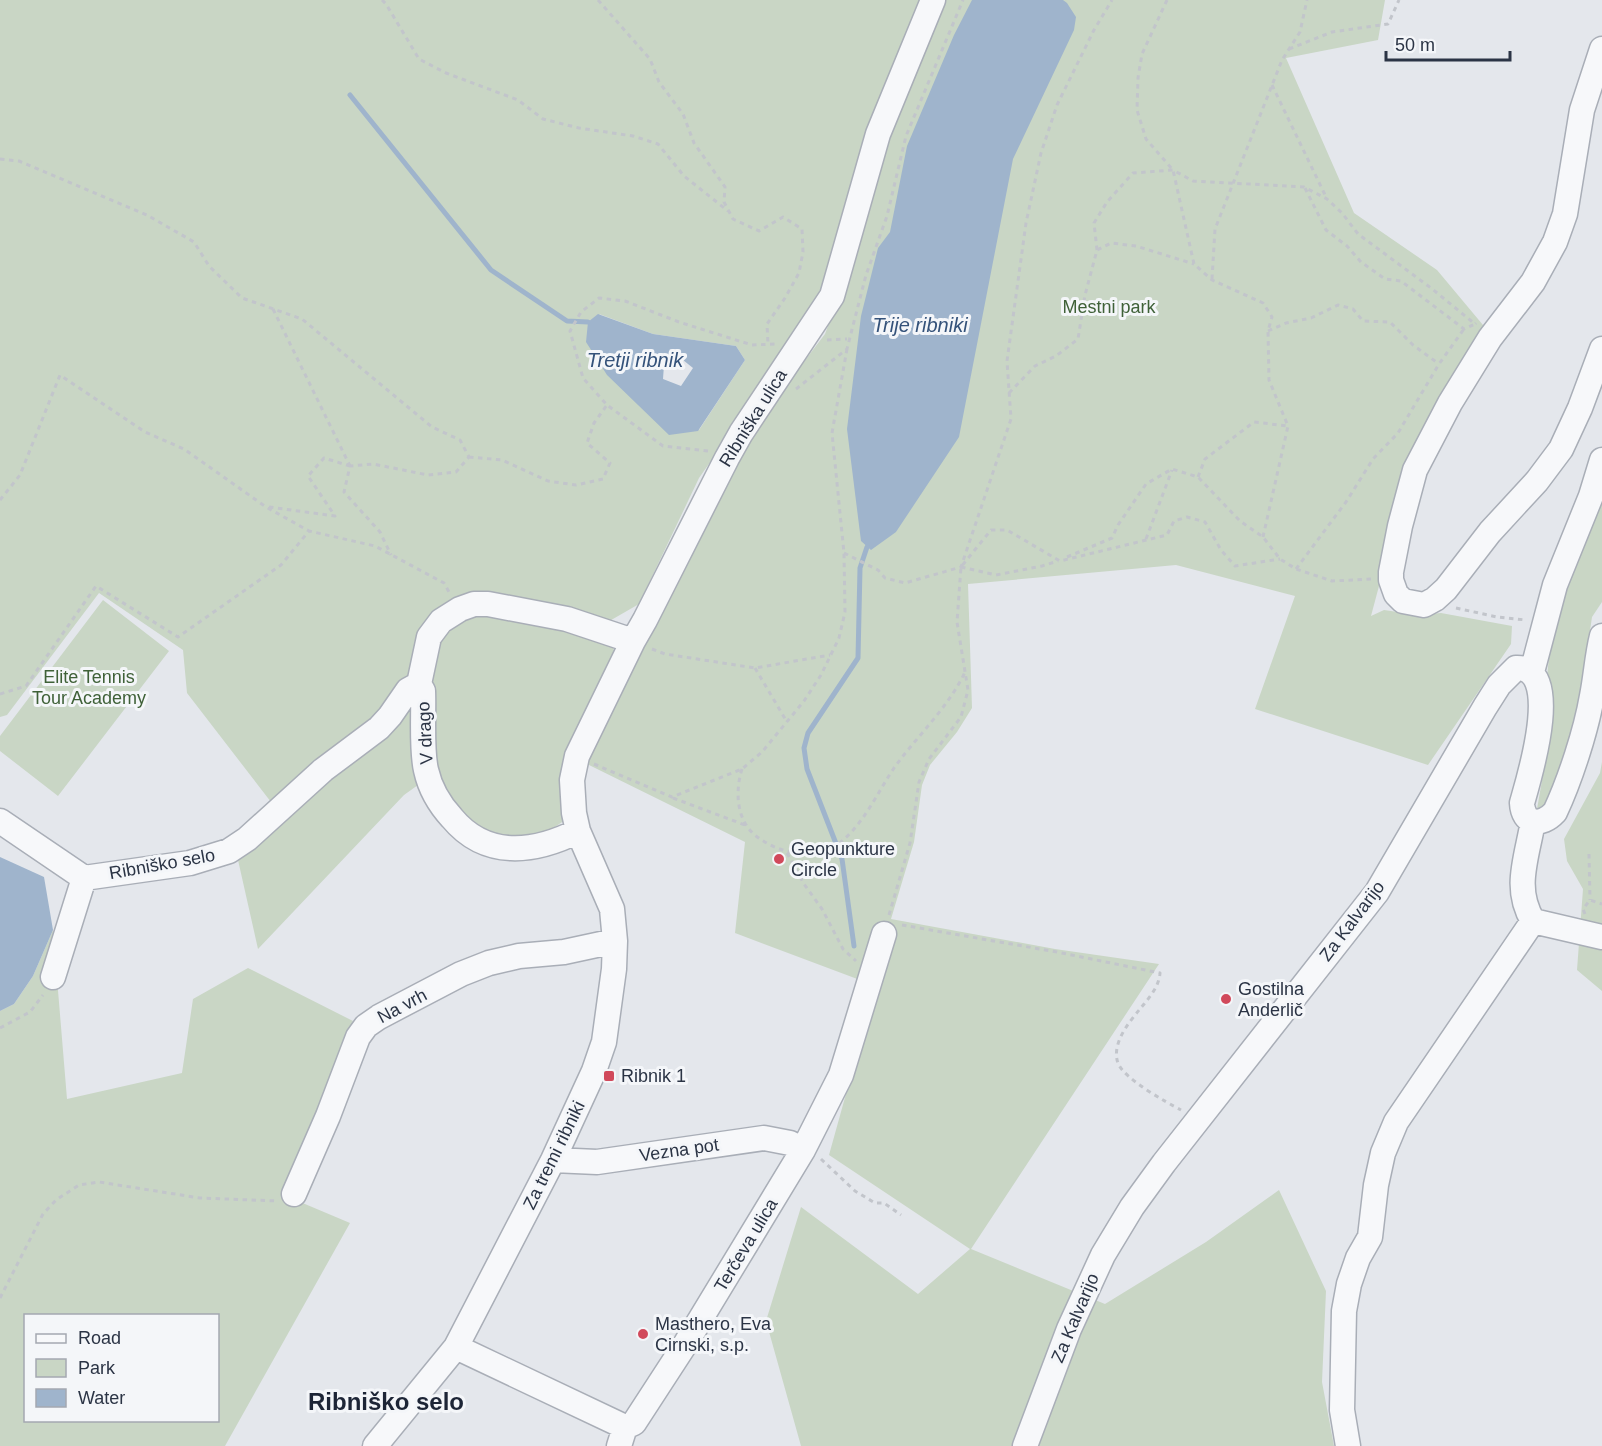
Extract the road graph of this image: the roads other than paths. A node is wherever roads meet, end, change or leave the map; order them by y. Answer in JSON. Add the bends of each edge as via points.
{"nodes":[{"id":1,"x":933,"y":0,"type":"edge"},
{"id":2,"x":1602,"y":49,"type":"edge"},
{"id":3,"x":1602,"y":349,"type":"edge"},
{"id":4,"x":1602,"y":460,"type":"edge"},
{"id":5,"x":1602,"y":636,"type":"edge"},
{"id":6,"x":633,"y":640,"type":"junction"},
{"id":7,"x":1532,"y":672,"type":"junction"},
{"id":8,"x":419,"y":684,"type":"junction"},
{"id":9,"x":0,"y":821,"type":"edge"},
{"id":10,"x":1533,"y":821,"type":"junction"},
{"id":11,"x":578,"y":831,"type":"junction"},
{"id":12,"x":84,"y":878,"type":"junction"},
{"id":13,"x":1533,"y":921,"type":"junction"},
{"id":14,"x":889,"y":929,"type":"road end"},
{"id":15,"x":1602,"y":937,"type":"edge"},
{"id":16,"x":615,"y":941,"type":"junction"},
{"id":17,"x":53,"y":977,"type":"road end"},
{"id":18,"x":803,"y":1150,"type":"junction"},
{"id":19,"x":553,"y":1160,"type":"junction"},
{"id":20,"x":294,"y":1194,"type":"road end"},
{"id":21,"x":456,"y":1347,"type":"junction"},
{"id":22,"x":622,"y":1437,"type":"edge"},
{"id":23,"x":375,"y":1446,"type":"edge"},
{"id":24,"x":1025,"y":1446,"type":"edge"},
{"id":25,"x":1348,"y":1446,"type":"edge"}],
"edges":[{"from":1,"to":6,"type":"street","name":"Ribniška ulica","via":[[878,134],[831,296],[741,433]]},
{"from":2,"to":3,"type":"street","via":[[1582,110],[1564,214],[1555,242],[1533,282],[1483,331],[1415,470],[1391,572],[1396,594],[1403,601],[1424,605],[1435,599],[1537,481],[1561,450]]},
{"from":4,"to":7,"type":"street","via":[[1555,585]]},
{"from":5,"to":10,"type":"street","via":[[1592,697],[1560,801],[1549,819]]},
{"from":6,"to":8,"type":"street","via":[[567,619],[474,604],[441,621],[429,637]]},
{"from":6,"to":11,"type":"street","name":"Ribniška ulica","via":[[577,756],[572,780]]},
{"from":7,"to":10,"type":"street","via":[[1541,691],[1541,712],[1522,811]]},
{"from":7,"to":24,"type":"street","name":"Za Kalvarijo","via":[[1516,668],[1498,685],[1377,892],[1132,1207],[1103,1255],[1069,1329]]},
{"from":8,"to":11,"type":"street","name":"V drago","via":[[423,692],[425,767],[435,794],[458,826],[474,839],[501,848],[524,849],[561,840]]},
{"from":8,"to":12,"type":"street","name":"Ribniško selo","via":[[408,690],[379,728],[323,770],[230,851],[190,862]]},
{"from":9,"to":12,"type":"street","name":"Ribniško selo"},
{"from":10,"to":13,"type":"street","via":[[1522,884],[1524,906]]},
{"from":11,"to":16,"type":"street","name":"Za tremi ribniki","via":[[612,909]]},
{"from":12,"to":17,"type":"street"},
{"from":13,"to":15,"type":"street"},
{"from":13,"to":25,"type":"street","via":[[1396,1122],[1383,1153],[1370,1237],[1348,1284],[1344,1311],[1342,1410]]},
{"from":14,"to":18,"type":"street","name":"Terčeva ulica","via":[[841,1075]]},
{"from":16,"to":19,"type":"street","name":"Za tremi ribniki","via":[[604,1042]]},
{"from":16,"to":20,"type":"street","name":"Na vrh","via":[[489,963],[406,1002],[366,1026],[358,1037]]},
{"from":18,"to":19,"type":"street","name":"Vezna pot","via":[[764,1138],[597,1162]]},
{"from":18,"to":22,"type":"street","name":"Terčeva ulica","via":[[686,1343]]},
{"from":19,"to":21,"type":"street","name":"Za tremi ribniki"},
{"from":21,"to":22,"type":"street","name":"Terčeva ulica"},
{"from":21,"to":23,"type":"street","name":"Za tremi ribniki"}]}
